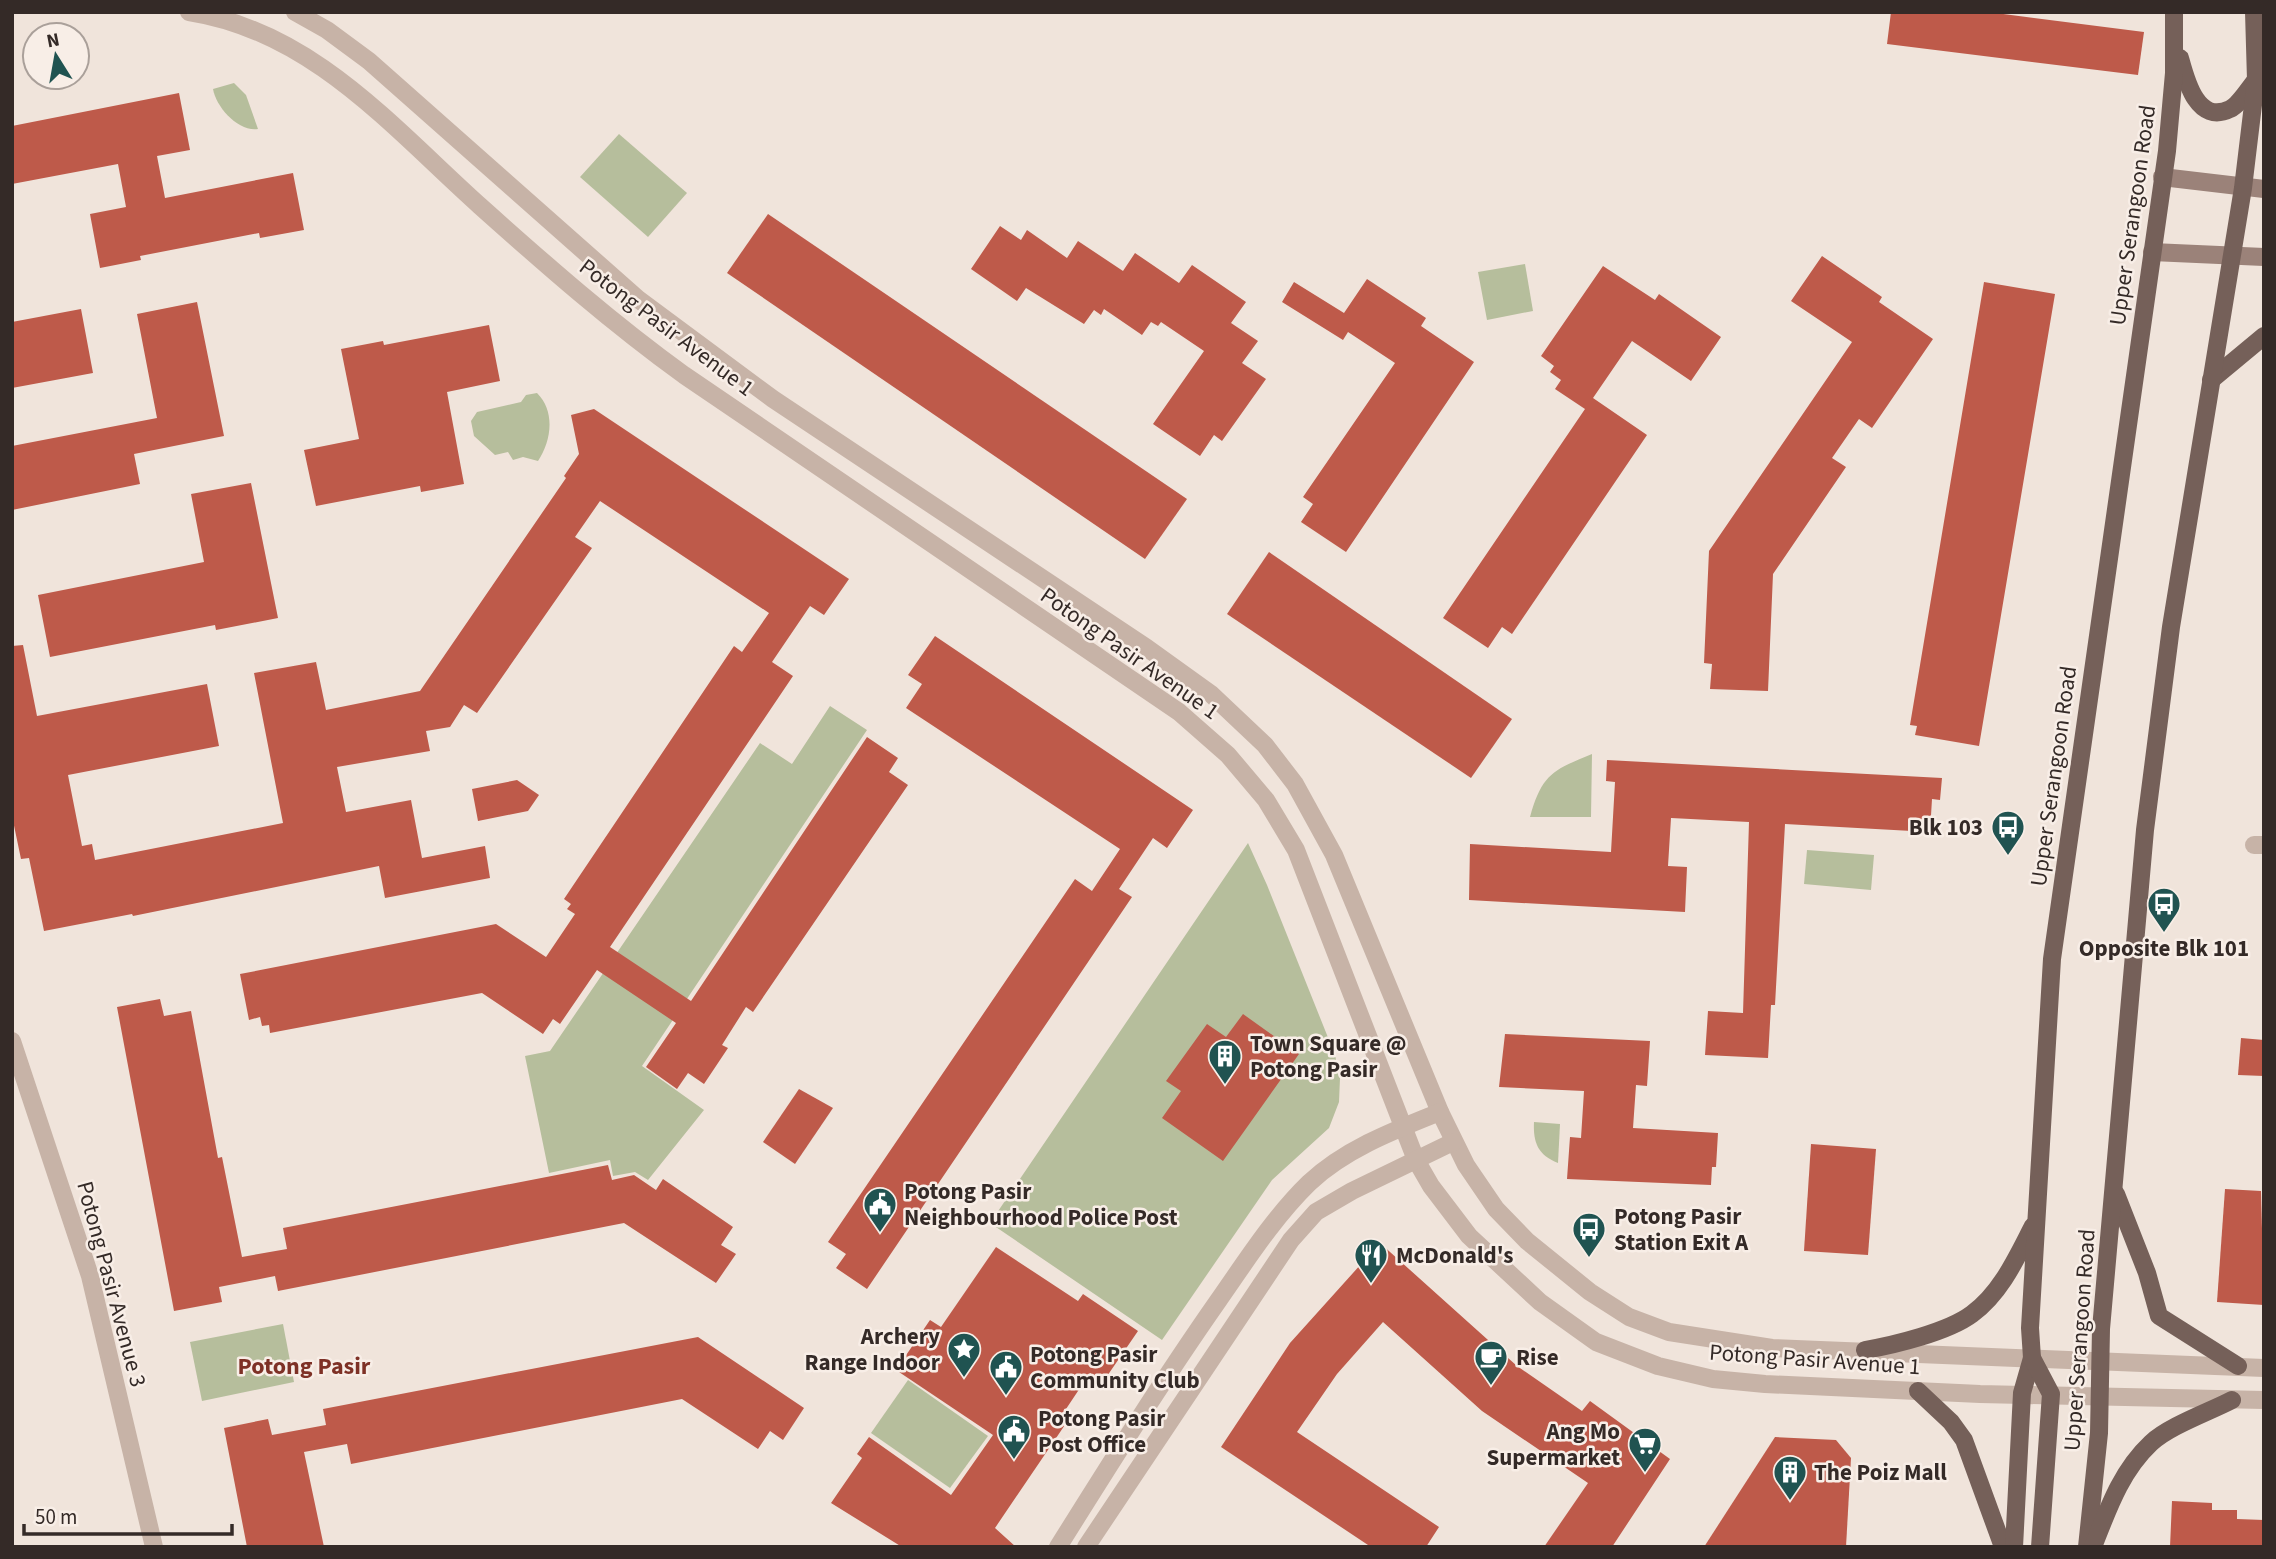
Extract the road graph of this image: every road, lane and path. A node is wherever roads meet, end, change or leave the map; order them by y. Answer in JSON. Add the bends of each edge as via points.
{"nodes":[{"id":1,"x":189,"y":12,"type":"edge"},
{"id":2,"x":295,"y":12,"type":"edge"},
{"id":3,"x":2174,"y":12,"type":"edge"},
{"id":4,"x":2254,"y":12,"type":"edge"},
{"id":5,"x":2174,"y":34,"type":"junction"},
{"id":6,"x":2254,"y":37,"type":"junction"},
{"id":7,"x":2264,"y":55,"type":"edge"},
{"id":8,"x":2256,"y":80,"type":"junction"},
{"id":9,"x":2162,"y":177,"type":"junction"},
{"id":10,"x":2242,"y":188,"type":"junction"},
{"id":11,"x":2264,"y":189,"type":"edge"},
{"id":12,"x":2152,"y":252,"type":"junction"},
{"id":13,"x":2264,"y":257,"type":"edge"},
{"id":14,"x":2231,"y":258,"type":"junction"},
{"id":15,"x":2264,"y":336,"type":"edge"},
{"id":16,"x":2211,"y":380,"type":"junction"},
{"id":17,"x":12,"y":1041,"type":"edge"},
{"id":18,"x":1440,"y":1112,"type":"junction"},
{"id":19,"x":1403,"y":1127,"type":"junction"},
{"id":20,"x":1453,"y":1142,"type":"junction"},
{"id":21,"x":1416,"y":1160,"type":"junction"},
{"id":22,"x":2115,"y":1191,"type":"junction"},
{"id":23,"x":2036,"y":1220,"type":"junction"},
{"id":24,"x":1865,"y":1350,"type":"junction"},
{"id":25,"x":2032,"y":1358,"type":"junction"},
{"id":26,"x":2099,"y":1360,"type":"junction"},
{"id":27,"x":2238,"y":1366,"type":"junction"},
{"id":28,"x":2264,"y":1368,"type":"edge"},
{"id":29,"x":1918,"y":1391,"type":"junction"},
{"id":30,"x":2022,"y":1393,"type":"junction"},
{"id":31,"x":2051,"y":1394,"type":"junction"},
{"id":32,"x":2098,"y":1396,"type":"junction"},
{"id":33,"x":2232,"y":1400,"type":"junction"},
{"id":34,"x":2264,"y":1400,"type":"edge"},
{"id":35,"x":153,"y":1546,"type":"edge"},
{"id":36,"x":1058,"y":1547,"type":"edge"},
{"id":37,"x":1086,"y":1547,"type":"edge"},
{"id":38,"x":2003,"y":1547,"type":"edge"},
{"id":39,"x":2014,"y":1547,"type":"edge"},
{"id":40,"x":2040,"y":1547,"type":"edge"},
{"id":41,"x":2087,"y":1547,"type":"edge"},
{"id":42,"x":2093,"y":1547,"type":"edge"}],
"edges":[{"from":1,"to":19,"type":"street","name":"Potong Pasir Avenue 1","via":[[267,35],[316,61],[351,87],[616,325],[1179,712],[1228,755],[1266,800],[1296,850]]},
{"from":2,"to":18,"type":"street","name":"Potong Pasir Avenue 1","via":[[369,61],[638,299],[773,400],[1147,648],[1212,695],[1265,745],[1295,784],[1334,855]]},
{"from":3,"to":5,"type":"main road","name":"Upper Serangoon Road"},
{"from":4,"to":6,"type":"main road","name":"Upper Serangoon Road"},
{"from":5,"to":8,"type":"main road","via":[[2189,93],[2200,105],[2215,112],[2231,109]]},
{"from":5,"to":9,"type":"main road","name":"Upper Serangoon Road","via":[[2173,102]]},
{"from":6,"to":7,"type":"main road"},
{"from":6,"to":8,"type":"main road","name":"Upper Serangoon Road"},
{"from":8,"to":10,"type":"main road","name":"Upper Serangoon Road"},
{"from":9,"to":10,"type":"street"},
{"from":9,"to":12,"type":"main road","name":"Upper Serangoon Road"},
{"from":10,"to":11,"type":"street"},
{"from":10,"to":14,"type":"main road","name":"Upper Serangoon Road"},
{"from":12,"to":14,"type":"street"},
{"from":12,"to":23,"type":"main road","name":"Upper Serangoon Road","via":[[2052,959]]},
{"from":13,"to":14,"type":"street"},
{"from":14,"to":16,"type":"main road","name":"Upper Serangoon Road"},
{"from":15,"to":16,"type":"main road"},
{"from":16,"to":22,"type":"main road","name":"Upper Serangoon Road","via":[[2171,627],[2145,830]]},
{"from":17,"to":35,"type":"street","name":"Potong Pasir Avenue 3","via":[[90,1276]]},
{"from":18,"to":19,"type":"street"},
{"from":18,"to":20,"type":"street","name":"Potong Pasir Avenue 1"},
{"from":19,"to":21,"type":"street","name":"Potong Pasir Avenue 1"},
{"from":19,"to":36,"type":"street","via":[[1335,1163],[1309,1183],[1274,1223],[1194,1336]]},
{"from":20,"to":21,"type":"street"},
{"from":20,"to":24,"type":"street","name":"Potong Pasir Avenue 1","via":[[1496,1209],[1527,1241],[1629,1317],[1706,1339],[1772,1348]]},
{"from":21,"to":29,"type":"street","name":"Potong Pasir Avenue 1","via":[[1469,1236],[1540,1302],[1596,1342],[1658,1366],[1713,1379]]},
{"from":21,"to":37,"type":"street","via":[[1316,1212],[1291,1240]]},
{"from":22,"to":26,"type":"main road","name":"Upper Serangoon Road"},
{"from":22,"to":27,"type":"main road","via":[[2159,1316]]},
{"from":23,"to":24,"type":"main road","via":[[2007,1276],[1972,1315],[1901,1343]]},
{"from":23,"to":25,"type":"main road","name":"Upper Serangoon Road"},
{"from":24,"to":25,"type":"street","name":"Potong Pasir Avenue 1"},
{"from":25,"to":26,"type":"street","name":"Potong Pasir Avenue 1"},
{"from":25,"to":30,"type":"main road"},
{"from":25,"to":31,"type":"main road","name":"Upper Serangoon Road"},
{"from":26,"to":27,"type":"street","name":"Potong Pasir Avenue 1"},
{"from":26,"to":32,"type":"main road","name":"Upper Serangoon Road"},
{"from":27,"to":28,"type":"street","name":"Potong Pasir Avenue 1"},
{"from":29,"to":30,"type":"street","name":"Potong Pasir Avenue 1"},
{"from":29,"to":38,"type":"main road","via":[[1964,1440]]},
{"from":30,"to":31,"type":"street","name":"Potong Pasir Avenue 1"},
{"from":30,"to":39,"type":"main road"},
{"from":31,"to":32,"type":"street","name":"Potong Pasir Avenue 1"},
{"from":31,"to":40,"type":"main road","name":"Upper Serangoon Road"},
{"from":32,"to":33,"type":"street","name":"Potong Pasir Avenue 1"},
{"from":32,"to":41,"type":"main road","name":"Upper Serangoon Road","via":[[2099,1433]]},
{"from":33,"to":34,"type":"street","name":"Potong Pasir Avenue 1"},
{"from":33,"to":42,"type":"main road","via":[[2152,1442],[2128,1469]]}]}
